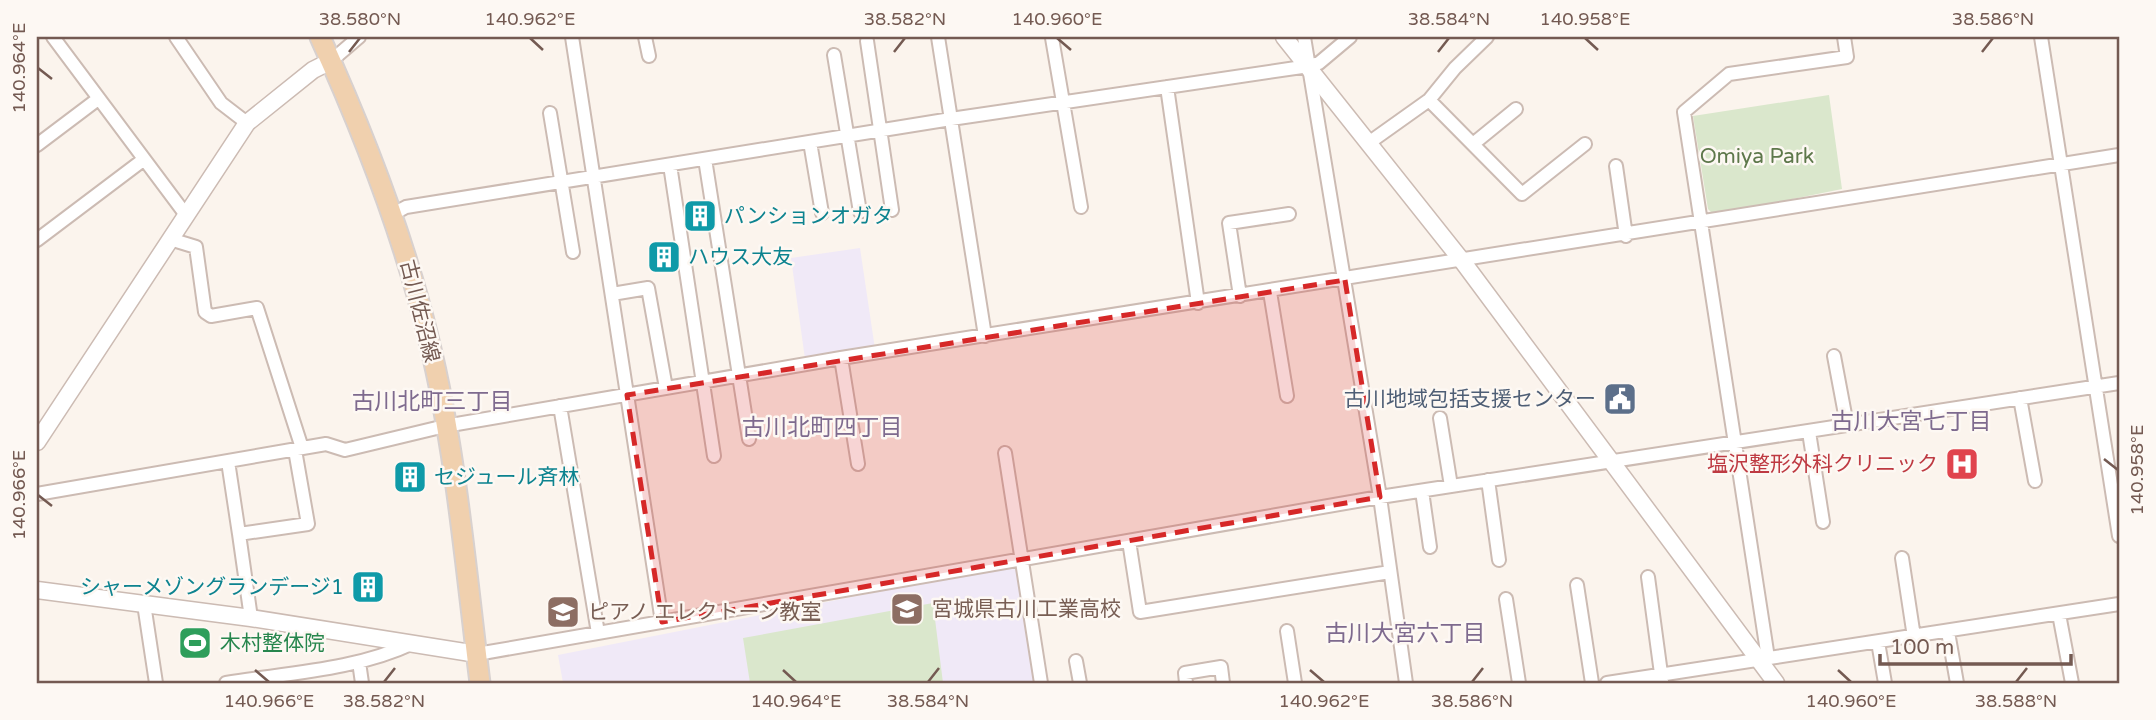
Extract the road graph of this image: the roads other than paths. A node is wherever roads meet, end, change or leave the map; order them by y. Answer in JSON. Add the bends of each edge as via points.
{"nodes":[{"id":1,"x":53,"y":37,"type":"edge"},
{"id":2,"x":176,"y":37,"type":"edge"},
{"id":3,"x":320,"y":37,"type":"edge"},
{"id":4,"x":359,"y":37,"type":"edge"},
{"id":5,"x":572,"y":37,"type":"edge"},
{"id":6,"x":645,"y":37,"type":"edge"},
{"id":7,"x":938,"y":37,"type":"edge"},
{"id":8,"x":1284,"y":37,"type":"edge"},
{"id":9,"x":1304,"y":37,"type":"edge"},
{"id":10,"x":1350,"y":37,"type":"edge"},
{"id":11,"x":1488,"y":37,"type":"edge"},
{"id":12,"x":1844,"y":37,"type":"edge"},
{"id":13,"x":2041,"y":37,"type":"edge"},
{"id":14,"x":1052,"y":38,"type":"edge"},
{"id":15,"x":867,"y":41,"type":"dead end"},
{"id":16,"x":834,"y":55,"type":"dead end"},
{"id":17,"x":649,"y":56,"type":"dead end"},
{"id":18,"x":331,"y":61,"type":"junction"},
{"id":19,"x":1309,"y":66,"type":"junction"},
{"id":20,"x":1167,"y":87,"type":"junction"},
{"id":21,"x":98,"y":99,"type":"junction"},
{"id":22,"x":1429,"y":100,"type":"junction"},
{"id":23,"x":1063,"y":102,"type":"junction"},
{"id":24,"x":1516,"y":109,"type":"dead end"},
{"id":25,"x":550,"y":113,"type":"dead end"},
{"id":26,"x":951,"y":119,"type":"junction"},
{"id":27,"x":247,"y":123,"type":"junction"},
{"id":28,"x":882,"y":130,"type":"junction"},
{"id":29,"x":847,"y":136,"type":"junction"},
{"id":30,"x":810,"y":142,"type":"junction"},
{"id":31,"x":1370,"y":142,"type":"junction"},
{"id":32,"x":1473,"y":144,"type":"junction"},
{"id":33,"x":1586,"y":144,"type":"dead end"},
{"id":34,"x":37,"y":145,"type":"edge"},
{"id":35,"x":2119,"y":155,"type":"edge"},
{"id":36,"x":705,"y":159,"type":"junction"},
{"id":37,"x":143,"y":160,"type":"junction"},
{"id":38,"x":670,"y":165,"type":"junction"},
{"id":39,"x":2062,"y":165,"type":"junction"},
{"id":40,"x":1616,"y":166,"type":"dead end"},
{"id":41,"x":595,"y":177,"type":"junction"},
{"id":42,"x":562,"y":182,"type":"junction"},
{"id":43,"x":1082,"y":207,"type":"dead end"},
{"id":44,"x":892,"y":210,"type":"dead end"},
{"id":45,"x":860,"y":212,"type":"dead end"},
{"id":46,"x":822,"y":213,"type":"dead end"},
{"id":47,"x":393,"y":214,"type":"junction"},
{"id":48,"x":1289,"y":214,"type":"dead end"},
{"id":49,"x":187,"y":215,"type":"junction"},
{"id":50,"x":1701,"y":224,"type":"junction"},
{"id":51,"x":1626,"y":236,"type":"junction"},
{"id":52,"x":170,"y":239,"type":"junction"},
{"id":53,"x":37,"y":240,"type":"edge"},
{"id":54,"x":573,"y":252,"type":"dead end"},
{"id":55,"x":1463,"y":262,"type":"junction"},
{"id":56,"x":1345,"y":280,"type":"junction"},
{"id":57,"x":1270,"y":292,"type":"junction"},
{"id":58,"x":612,"y":294,"type":"junction"},
{"id":59,"x":1240,"y":296,"type":"junction"},
{"id":60,"x":1198,"y":303,"type":"junction"},
{"id":61,"x":985,"y":336,"type":"junction"},
{"id":62,"x":1834,"y":356,"type":"dead end"},
{"id":63,"x":841,"y":358,"type":"junction"},
{"id":64,"x":739,"y":376,"type":"junction"},
{"id":65,"x":703,"y":382,"type":"junction"},
{"id":66,"x":2119,"y":383,"type":"edge"},
{"id":67,"x":2098,"y":386,"type":"junction"},
{"id":68,"x":666,"y":388,"type":"junction"},
{"id":69,"x":627,"y":395,"type":"junction"},
{"id":70,"x":1287,"y":396,"type":"dead end"},
{"id":71,"x":2020,"y":398,"type":"junction"},
{"id":72,"x":560,"y":406,"type":"junction"},
{"id":73,"x":1440,"y":418,"type":"dead end"},
{"id":74,"x":1847,"y":425,"type":"junction"},
{"id":75,"x":445,"y":426,"type":"junction"},
{"id":76,"x":1809,"y":432,"type":"junction"},
{"id":77,"x":748,"y":439,"type":"dead end"},
{"id":78,"x":37,"y":442,"type":"edge"},
{"id":79,"x":1735,"y":443,"type":"junction"},
{"id":80,"x":298,"y":449,"type":"junction"},
{"id":81,"x":1005,"y":453,"type":"dead end"},
{"id":82,"x":714,"y":456,"type":"dead end"},
{"id":83,"x":1611,"y":461,"type":"junction"},
{"id":84,"x":858,"y":464,"type":"dead end"},
{"id":85,"x":229,"y":468,"type":"dead end"},
{"id":86,"x":1488,"y":480,"type":"junction"},
{"id":87,"x":2035,"y":481,"type":"dead end"},
{"id":88,"x":1451,"y":486,"type":"junction"},
{"id":89,"x":1422,"y":491,"type":"junction"},
{"id":90,"x":37,"y":494,"type":"edge"},
{"id":91,"x":1380,"y":498,"type":"junction"},
{"id":92,"x":1823,"y":522,"type":"dead end"},
{"id":93,"x":239,"y":534,"type":"junction"},
{"id":94,"x":2119,"y":536,"type":"edge"},
{"id":95,"x":1129,"y":541,"type":"junction"},
{"id":96,"x":1430,"y":547,"type":"dead end"},
{"id":97,"x":1902,"y":558,"type":"dead end"},
{"id":98,"x":1022,"y":560,"type":"junction"},
{"id":99,"x":1499,"y":560,"type":"dead end"},
{"id":100,"x":1390,"y":572,"type":"junction"},
{"id":101,"x":1648,"y":577,"type":"dead end"},
{"id":102,"x":1577,"y":584,"type":"dead end"},
{"id":103,"x":37,"y":590,"type":"edge"},
{"id":104,"x":1506,"y":599,"type":"dead end"},
{"id":105,"x":144,"y":604,"type":"junction"},
{"id":106,"x":2119,"y":604,"type":"edge"},
{"id":107,"x":2059,"y":614,"type":"junction"},
{"id":108,"x":251,"y":618,"type":"junction"},
{"id":109,"x":662,"y":622,"type":"junction"},
{"id":110,"x":1287,"y":631,"type":"dead end"},
{"id":111,"x":1948,"y":632,"type":"junction"},
{"id":112,"x":598,"y":633,"type":"junction"},
{"id":113,"x":1914,"y":637,"type":"junction"},
{"id":114,"x":1878,"y":642,"type":"junction"},
{"id":115,"x":414,"y":643,"type":"junction"},
{"id":116,"x":477,"y":654,"type":"junction"},
{"id":117,"x":1763,"y":659,"type":"junction"},
{"id":118,"x":1076,"y":661,"type":"dead end"},
{"id":119,"x":359,"y":662,"type":"junction"},
{"id":120,"x":1662,"y":679,"type":"edge"},
{"id":121,"x":156,"y":683,"type":"edge"},
{"id":122,"x":226,"y":683,"type":"edge"},
{"id":123,"x":362,"y":683,"type":"edge"},
{"id":124,"x":480,"y":683,"type":"edge"},
{"id":125,"x":1041,"y":683,"type":"edge"},
{"id":126,"x":1080,"y":683,"type":"edge"},
{"id":127,"x":1186,"y":683,"type":"edge"},
{"id":128,"x":1223,"y":683,"type":"edge"},
{"id":129,"x":1296,"y":683,"type":"edge"},
{"id":130,"x":1406,"y":683,"type":"edge"},
{"id":131,"x":1519,"y":683,"type":"edge"},
{"id":132,"x":1592,"y":683,"type":"edge"},
{"id":133,"x":1607,"y":683,"type":"edge"},
{"id":134,"x":1776,"y":683,"type":"edge"},
{"id":135,"x":1885,"y":683,"type":"edge"},
{"id":136,"x":1957,"y":683,"type":"edge"},
{"id":137,"x":2072,"y":683,"type":"edge"}],
"edges":[{"from":1,"to":21,"type":"street"},
{"from":2,"to":27,"type":"street","via":[[221,103]]},
{"from":3,"to":18,"type":"main road","name":"古川佐沼線"},
{"from":4,"to":18,"type":"street"},
{"from":5,"to":41,"type":"street"},
{"from":6,"to":17,"type":"street"},
{"from":7,"to":26,"type":"street"},
{"from":8,"to":19,"type":"street"},
{"from":9,"to":19,"type":"street"},
{"from":10,"to":19,"type":"street"},
{"from":11,"to":22,"type":"street"},
{"from":12,"to":50,"type":"street","via":[[1847,57],[1729,74],[1684,112]]},
{"from":13,"to":39,"type":"street"},
{"from":14,"to":23,"type":"street"},
{"from":15,"to":28,"type":"street"},
{"from":16,"to":29,"type":"street"},
{"from":18,"to":27,"type":"street"},
{"from":18,"to":47,"type":"main road","name":"古川佐沼線"},
{"from":19,"to":20,"type":"street"},
{"from":19,"to":31,"type":"street"},
{"from":19,"to":56,"type":"street"},
{"from":20,"to":23,"type":"street"},
{"from":20,"to":60,"type":"street"},
{"from":21,"to":34,"type":"street"},
{"from":21,"to":37,"type":"street"},
{"from":22,"to":31,"type":"street"},
{"from":22,"to":32,"type":"street"},
{"from":23,"to":26,"type":"street"},
{"from":23,"to":43,"type":"street"},
{"from":24,"to":32,"type":"street"},
{"from":25,"to":42,"type":"street"},
{"from":26,"to":28,"type":"street"},
{"from":26,"to":61,"type":"street"},
{"from":27,"to":49,"type":"street"},
{"from":28,"to":29,"type":"street"},
{"from":28,"to":44,"type":"street"},
{"from":29,"to":30,"type":"street"},
{"from":29,"to":45,"type":"street"},
{"from":30,"to":36,"type":"street"},
{"from":30,"to":46,"type":"street"},
{"from":31,"to":55,"type":"street"},
{"from":32,"to":33,"type":"street","via":[[1522,194]]},
{"from":35,"to":39,"type":"street"},
{"from":36,"to":38,"type":"street"},
{"from":36,"to":64,"type":"street"},
{"from":37,"to":49,"type":"street"},
{"from":37,"to":53,"type":"street"},
{"from":38,"to":41,"type":"street"},
{"from":38,"to":65,"type":"street"},
{"from":39,"to":50,"type":"street"},
{"from":39,"to":67,"type":"street"},
{"from":40,"to":51,"type":"street"},
{"from":41,"to":42,"type":"street"},
{"from":41,"to":58,"type":"street"},
{"from":42,"to":47,"type":"street","via":[[406,207]]},
{"from":42,"to":54,"type":"street"},
{"from":47,"to":75,"type":"main road","name":"古川佐沼線","via":[[430,345]]},
{"from":48,"to":59,"type":"street","via":[[1229,223]]},
{"from":49,"to":52,"type":"street"},
{"from":50,"to":51,"type":"street"},
{"from":50,"to":79,"type":"street"},
{"from":51,"to":55,"type":"street"},
{"from":52,"to":78,"type":"street"},
{"from":52,"to":80,"type":"street","via":[[196,247],[205,312],[211,316],[257,308]]},
{"from":55,"to":56,"type":"street"},
{"from":55,"to":83,"type":"street"},
{"from":56,"to":57,"type":"street"},
{"from":56,"to":91,"type":"street"},
{"from":57,"to":59,"type":"street"},
{"from":57,"to":70,"type":"street"},
{"from":58,"to":68,"type":"street","via":[[648,288]]},
{"from":58,"to":69,"type":"street"},
{"from":59,"to":60,"type":"street"},
{"from":60,"to":61,"type":"street"},
{"from":61,"to":63,"type":"street"},
{"from":62,"to":74,"type":"street"},
{"from":63,"to":64,"type":"street"},
{"from":63,"to":84,"type":"street"},
{"from":64,"to":65,"type":"street"},
{"from":64,"to":77,"type":"street"},
{"from":65,"to":68,"type":"street"},
{"from":65,"to":82,"type":"street"},
{"from":66,"to":67,"type":"street"},
{"from":67,"to":71,"type":"street"},
{"from":67,"to":94,"type":"street"},
{"from":68,"to":69,"type":"street"},
{"from":69,"to":72,"type":"street"},
{"from":69,"to":109,"type":"street"},
{"from":71,"to":74,"type":"street"},
{"from":71,"to":87,"type":"street"},
{"from":72,"to":75,"type":"street"},
{"from":72,"to":112,"type":"street"},
{"from":73,"to":88,"type":"street"},
{"from":74,"to":76,"type":"street"},
{"from":75,"to":80,"type":"street","via":[[345,450],[326,444]]},
{"from":75,"to":116,"type":"main road","name":"古川佐沼線"},
{"from":76,"to":79,"type":"street"},
{"from":76,"to":92,"type":"street"},
{"from":79,"to":83,"type":"street"},
{"from":79,"to":117,"type":"street"},
{"from":80,"to":90,"type":"street"},
{"from":80,"to":93,"type":"street","via":[[308,524]]},
{"from":81,"to":98,"type":"street"},
{"from":83,"to":86,"type":"street"},
{"from":83,"to":117,"type":"street"},
{"from":85,"to":93,"type":"street"},
{"from":86,"to":88,"type":"street"},
{"from":86,"to":99,"type":"street"},
{"from":88,"to":89,"type":"street"},
{"from":89,"to":91,"type":"street"},
{"from":89,"to":96,"type":"street"},
{"from":91,"to":95,"type":"street"},
{"from":91,"to":100,"type":"street"},
{"from":93,"to":108,"type":"street"},
{"from":95,"to":98,"type":"street"},
{"from":95,"to":100,"type":"street","via":[[1140,612]]},
{"from":97,"to":113,"type":"street"},
{"from":98,"to":109,"type":"street"},
{"from":98,"to":125,"type":"street"},
{"from":100,"to":130,"type":"street"},
{"from":101,"to":120,"type":"street"},
{"from":102,"to":132,"type":"street"},
{"from":103,"to":105,"type":"street"},
{"from":104,"to":131,"type":"street"},
{"from":105,"to":108,"type":"street"},
{"from":105,"to":121,"type":"street"},
{"from":106,"to":107,"type":"street"},
{"from":107,"to":111,"type":"street"},
{"from":107,"to":137,"type":"street"},
{"from":108,"to":115,"type":"street"},
{"from":109,"to":112,"type":"street"},
{"from":110,"to":129,"type":"street"},
{"from":111,"to":113,"type":"street"},
{"from":111,"to":136,"type":"street"},
{"from":112,"to":116,"type":"street"},
{"from":113,"to":114,"type":"street"},
{"from":114,"to":117,"type":"street"},
{"from":114,"to":135,"type":"street"},
{"from":115,"to":116,"type":"street"},
{"from":115,"to":119,"type":"street"},
{"from":116,"to":124,"type":"main road","name":"古川佐沼線"},
{"from":117,"to":120,"type":"street"},
{"from":117,"to":134,"type":"street"},
{"from":118,"to":126,"type":"street"},
{"from":119,"to":122,"type":"street"},
{"from":119,"to":123,"type":"street"},
{"from":120,"to":133,"type":"street"},
{"from":127,"to":128,"type":"street","via":[[1185,673],[1220,667]]}]}
